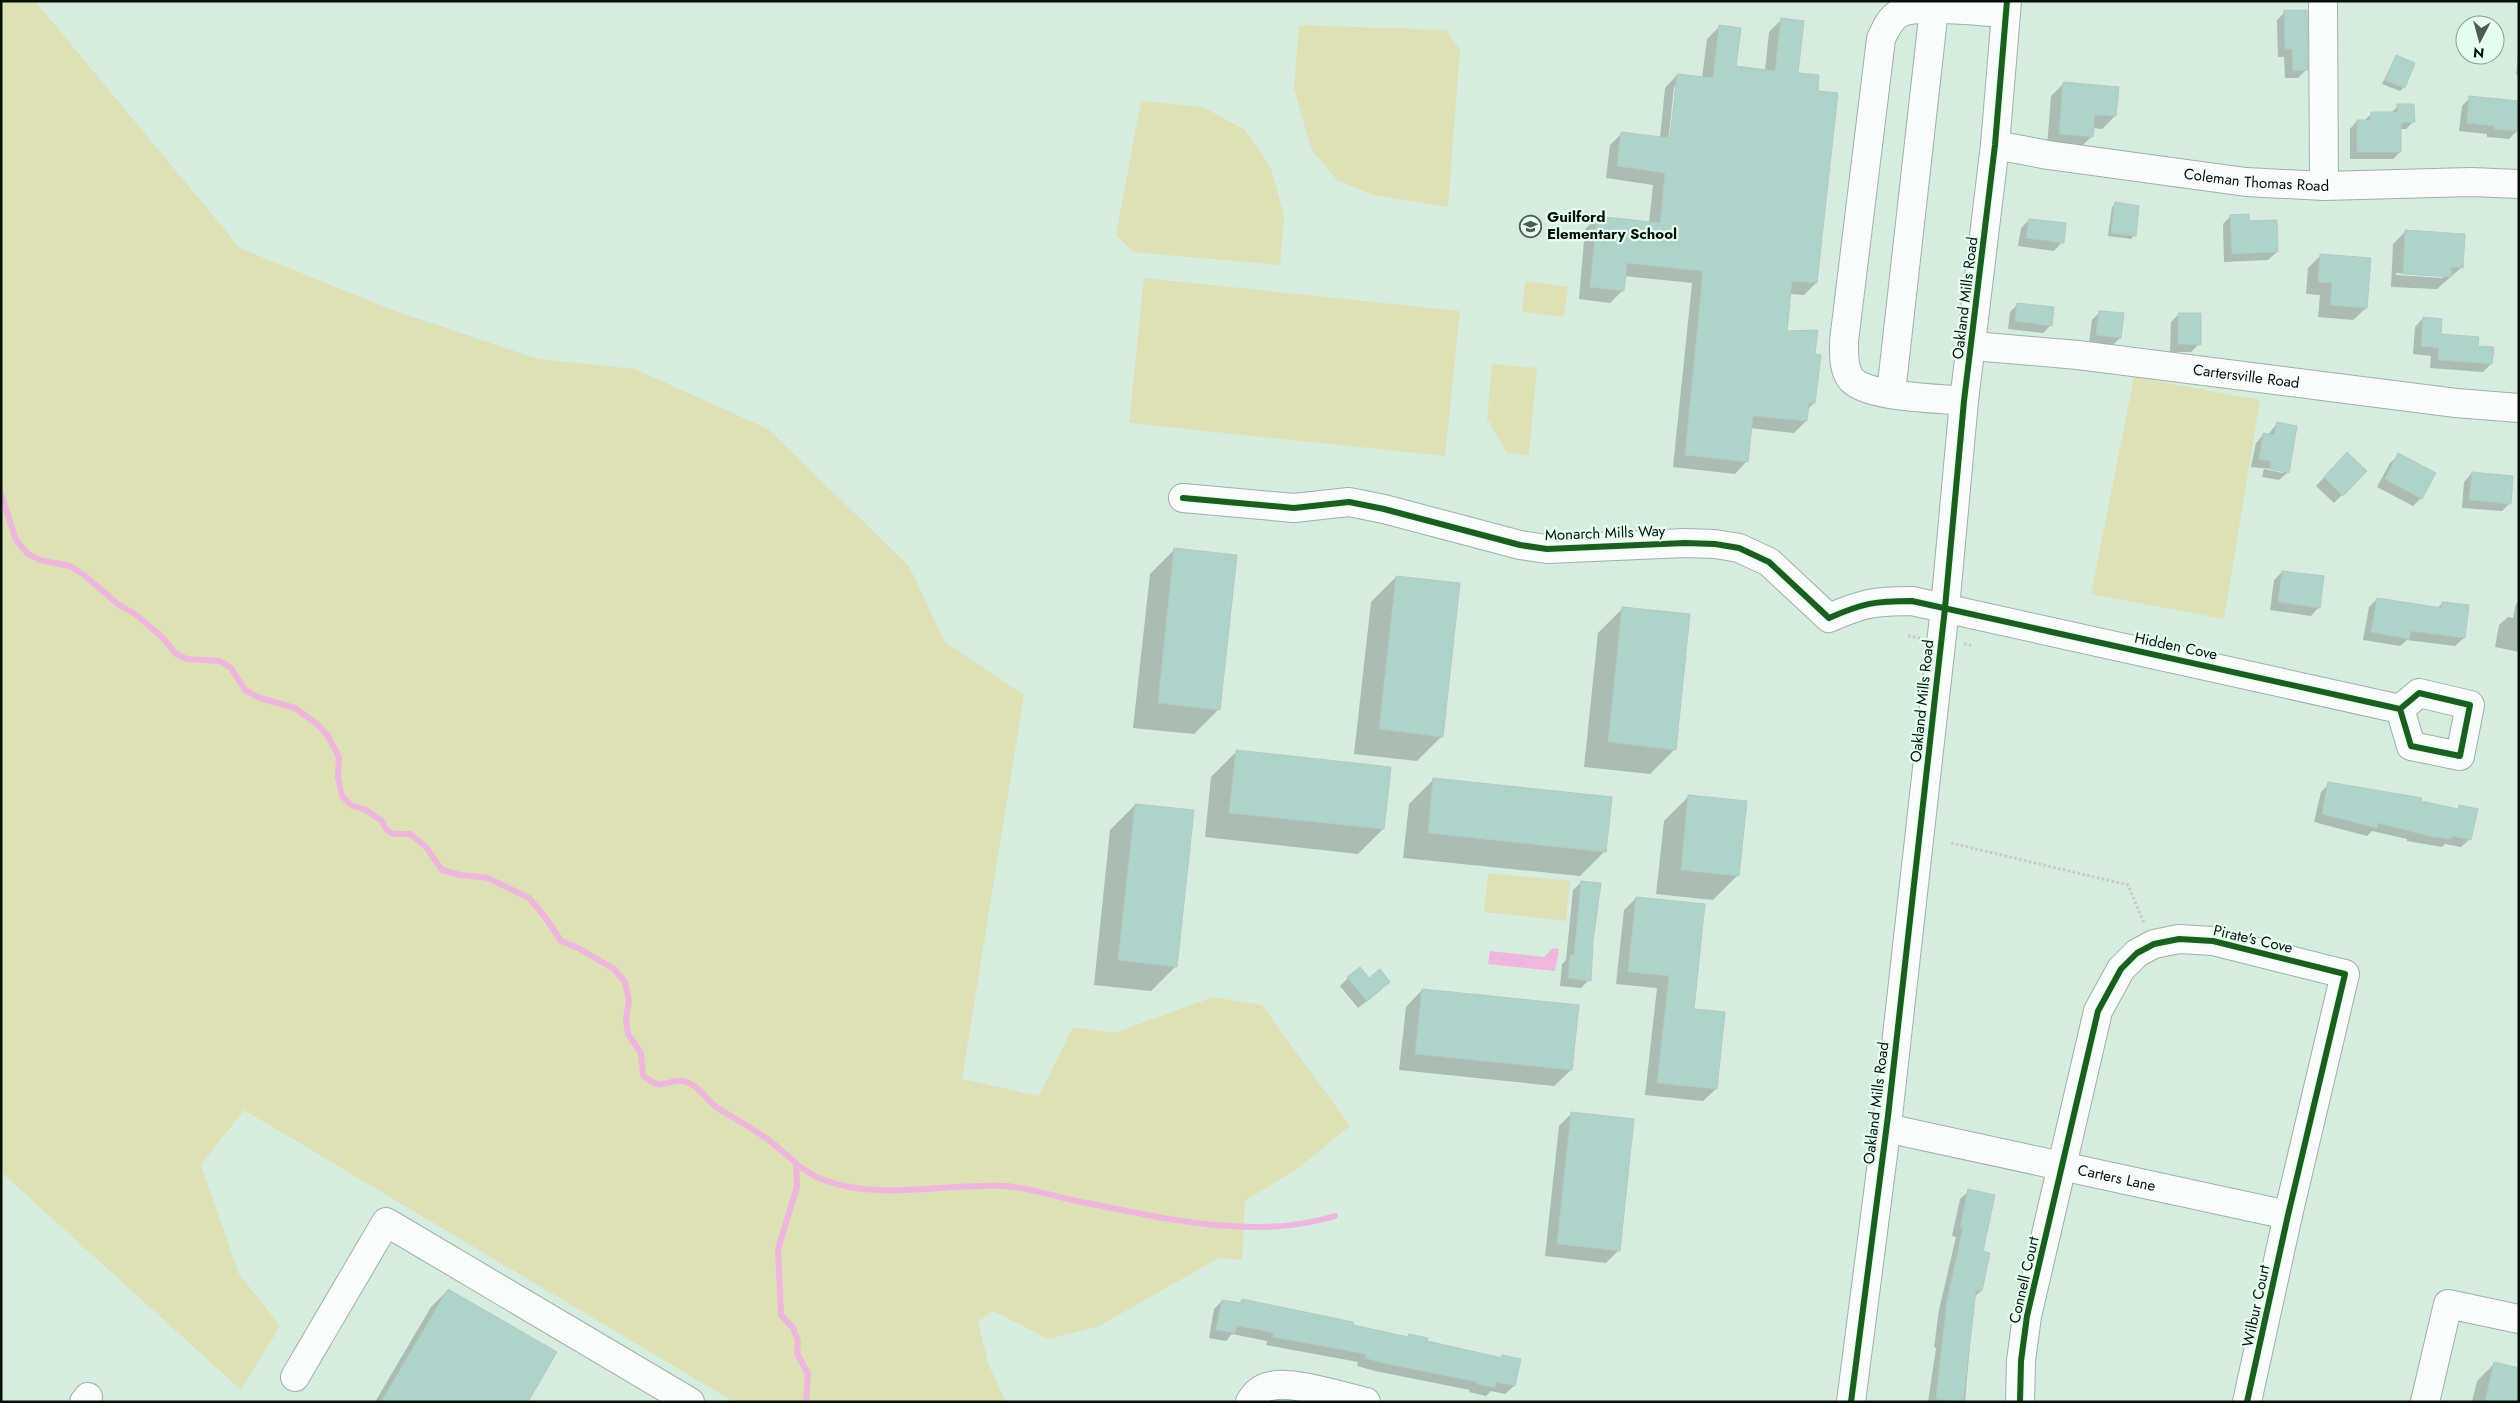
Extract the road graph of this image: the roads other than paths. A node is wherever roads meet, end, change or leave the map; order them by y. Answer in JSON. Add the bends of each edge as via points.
{"nodes":[{"id":1,"x":2323,"y":1,"type":"edge"},
{"id":2,"x":2006,"y":7,"type":"edge"},
{"id":3,"x":1934,"y":9,"type":"junction"},
{"id":4,"x":1995,"y":145,"type":"junction"},
{"id":5,"x":2519,"y":184,"type":"edge"},
{"id":6,"x":2324,"y":186,"type":"junction"},
{"id":7,"x":1973,"y":346,"type":"junction"},
{"id":8,"x":1891,"y":393,"type":"junction"},
{"id":9,"x":1964,"y":401,"type":"junction"},
{"id":10,"x":2519,"y":408,"type":"edge"},
{"id":11,"x":1183,"y":498,"type":"dead end"},
{"id":12,"x":1945,"y":608,"type":"junction"},
{"id":13,"x":2400,"y":709,"type":"dead end"},
{"id":14,"x":1886,"y":1128,"type":"junction"},
{"id":15,"x":2063,"y":1165,"type":"junction"},
{"id":16,"x":2288,"y":1215,"type":"junction"},
{"id":17,"x":2519,"y":1319,"type":"edge"},
{"id":18,"x":295,"y":1377,"type":"dead end"},
{"id":19,"x":690,"y":1402,"type":"edge"},
{"id":20,"x":1250,"y":1402,"type":"edge"},
{"id":21,"x":1366,"y":1402,"type":"edge"},
{"id":22,"x":1851,"y":1402,"type":"edge"},
{"id":23,"x":2020,"y":1402,"type":"edge"},
{"id":24,"x":2247,"y":1402,"type":"edge"},
{"id":25,"x":2425,"y":1402,"type":"edge"}],
"edges":[{"from":1,"to":6,"type":"street"},
{"from":2,"to":3,"type":"street"},
{"from":2,"to":4,"type":"street","name":"Oakland Mills Road"},
{"from":3,"to":8,"type":"street"},
{"from":3,"to":8,"type":"street","via":[[1898,14],[1887,24],[1881,39],[1844,341],[1845,361],[1851,378],[1864,389]]},
{"from":4,"to":6,"type":"street","name":"Coleman Thomas Road","via":[[2246,182]]},
{"from":4,"to":7,"type":"street","name":"Oakland Mills Road"},
{"from":5,"to":6,"type":"street","name":"Coleman Thomas Road"},
{"from":7,"to":9,"type":"street","name":"Oakland Mills Road"},
{"from":7,"to":10,"type":"street","name":"Cartersville Road","via":[[2078,355]]},
{"from":8,"to":9,"type":"street"},
{"from":9,"to":12,"type":"street","name":"Oakland Mills Road"},
{"from":11,"to":12,"type":"street","name":"Monarch Mills Way","via":[[1294,508],[1349,502],[1546,549],[1684,542],[1715,544],[1739,548],[1769,562],[1829,618],[1876,602],[1912,602]]},
{"from":12,"to":13,"type":"street","name":"Hidden Cove"},
{"from":12,"to":14,"type":"street","name":"Oakland Mills Road"},
{"from":14,"to":15,"type":"street","name":"Carters Lane"},
{"from":14,"to":22,"type":"street","name":"Oakland Mills Road"},
{"from":15,"to":16,"type":"street","name":"Carters Lane"},
{"from":15,"to":16,"type":"street","name":"Pirate's Cove","via":[[2098,1011],[2121,969],[2137,953],[2154,944],[2179,939],[2213,941],[2345,974]]},
{"from":15,"to":23,"type":"street","name":"Connell Court","via":[[2027,1316]]},
{"from":16,"to":24,"type":"street","name":"Wilbur Court"},
{"from":17,"to":25,"type":"street","via":[[2448,1304]]},
{"from":18,"to":19,"type":"street","via":[[386,1222]]},
{"from":20,"to":21,"type":"street","via":[[1257,1392],[1284,1384]]}]}
